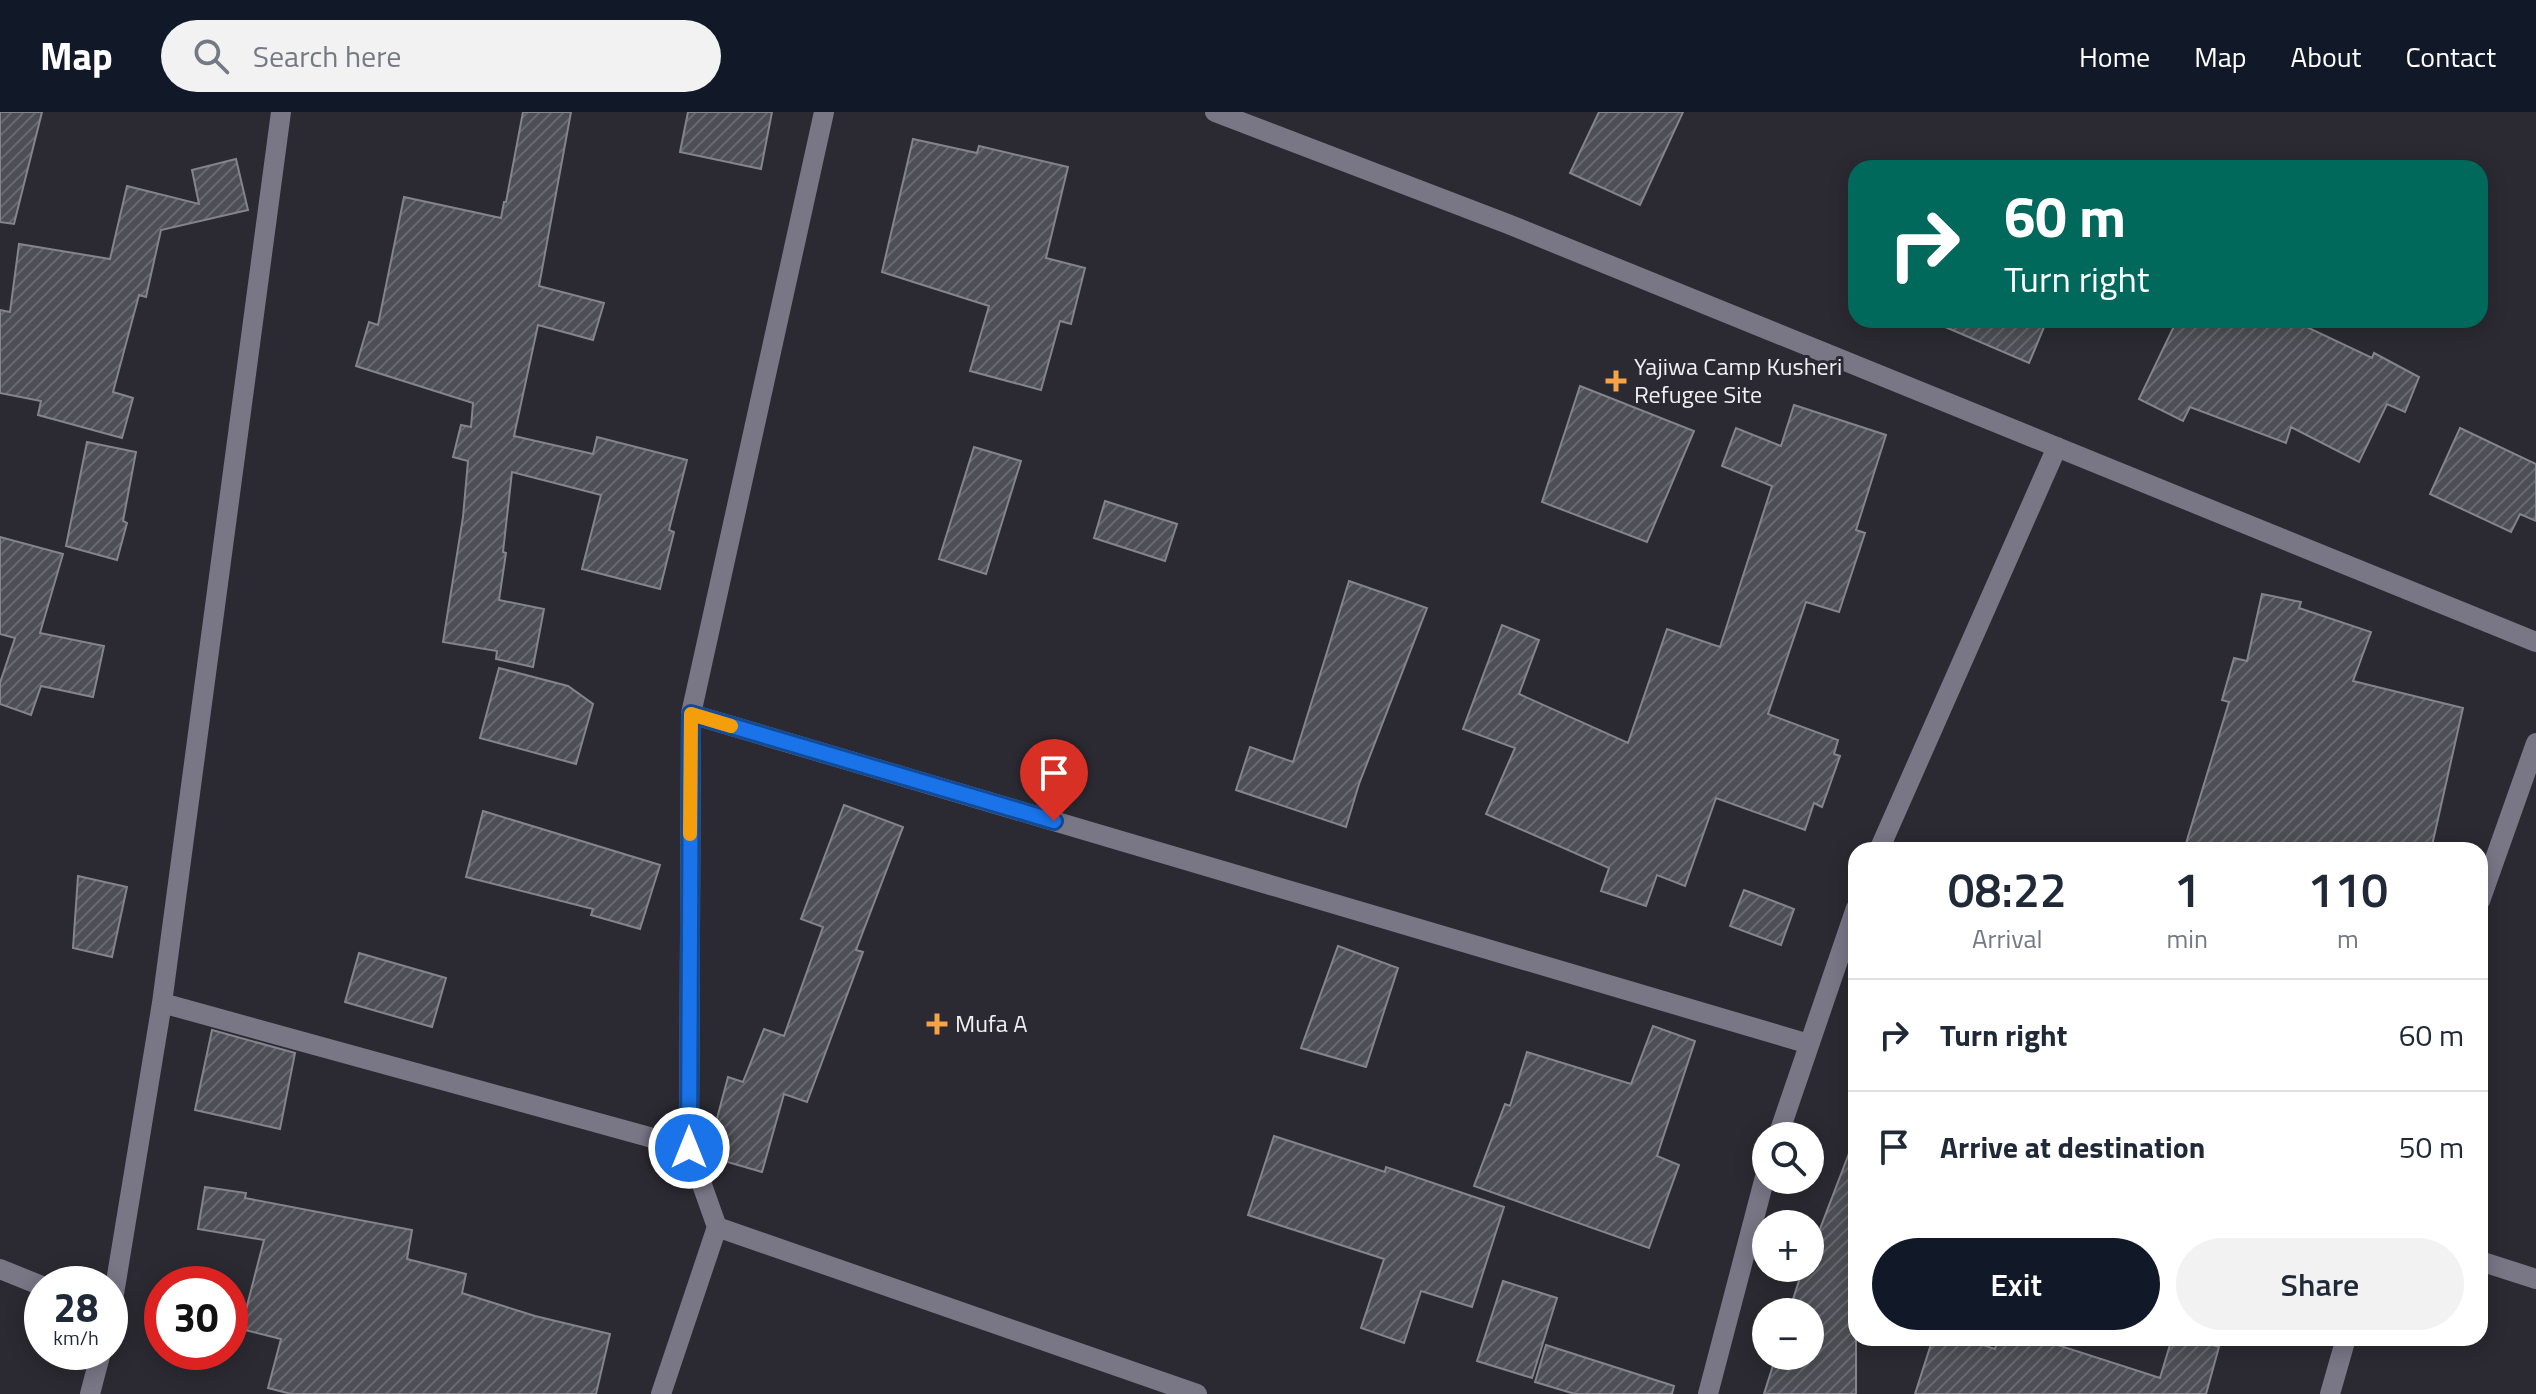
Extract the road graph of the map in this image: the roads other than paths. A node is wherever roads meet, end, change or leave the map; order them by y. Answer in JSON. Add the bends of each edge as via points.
{"nodes":[{"id":1,"x":281,"y":112,"type":"edge"},
{"id":2,"x":824,"y":112,"type":"edge"},
{"id":3,"x":1215,"y":112,"type":"edge"},
{"id":4,"x":2057,"y":447,"type":"junction"},
{"id":5,"x":2536,"y":642,"type":"edge"},
{"id":6,"x":691,"y":714,"type":"junction"},
{"id":7,"x":2536,"y":743,"type":"edge"},
{"id":8,"x":1883,"y":842,"type":"edge"},
{"id":9,"x":2488,"y":878,"type":"edge"},
{"id":10,"x":1848,"y":931,"type":"edge"},
{"id":11,"x":162,"y":1003,"type":"junction"},
{"id":12,"x":1809,"y":1044,"type":"junction"},
{"id":13,"x":1783,"y":1122,"type":"edge"},
{"id":14,"x":689,"y":1148,"type":"junction"},
{"id":15,"x":1760,"y":1194,"type":"edge"},
{"id":16,"x":717,"y":1227,"type":"junction"},
{"id":17,"x":2488,"y":1264,"type":"edge"},
{"id":18,"x":118,"y":1266,"type":"edge"},
{"id":19,"x":0,"y":1269,"type":"edge"},
{"id":20,"x":24,"y":1279,"type":"edge"},
{"id":21,"x":2536,"y":1279,"type":"edge"},
{"id":22,"x":2344,"y":1346,"type":"edge"},
{"id":23,"x":96,"y":1370,"type":"edge"},
{"id":24,"x":90,"y":1394,"type":"edge"},
{"id":25,"x":661,"y":1394,"type":"edge"},
{"id":26,"x":1197,"y":1394,"type":"edge"},
{"id":27,"x":1708,"y":1394,"type":"edge"},
{"id":28,"x":2330,"y":1394,"type":"edge"}],
"edges":[{"from":1,"to":11,"type":"street"},
{"from":2,"to":6,"type":"street"},
{"from":3,"to":4,"type":"street","via":[[1508,224]]},
{"from":4,"to":5,"type":"street"},
{"from":4,"to":8,"type":"street"},
{"from":6,"to":12,"type":"street"},
{"from":6,"to":14,"type":"street"},
{"from":7,"to":9,"type":"street"},
{"from":10,"to":12,"type":"street"},
{"from":11,"to":14,"type":"street"},
{"from":11,"to":18,"type":"street"},
{"from":12,"to":13,"type":"street"},
{"from":14,"to":16,"type":"street"},
{"from":15,"to":27,"type":"street"},
{"from":16,"to":25,"type":"street"},
{"from":16,"to":26,"type":"street"},
{"from":17,"to":21,"type":"street"},
{"from":19,"to":20,"type":"street"},
{"from":22,"to":28,"type":"street"},
{"from":23,"to":24,"type":"street"}]}
